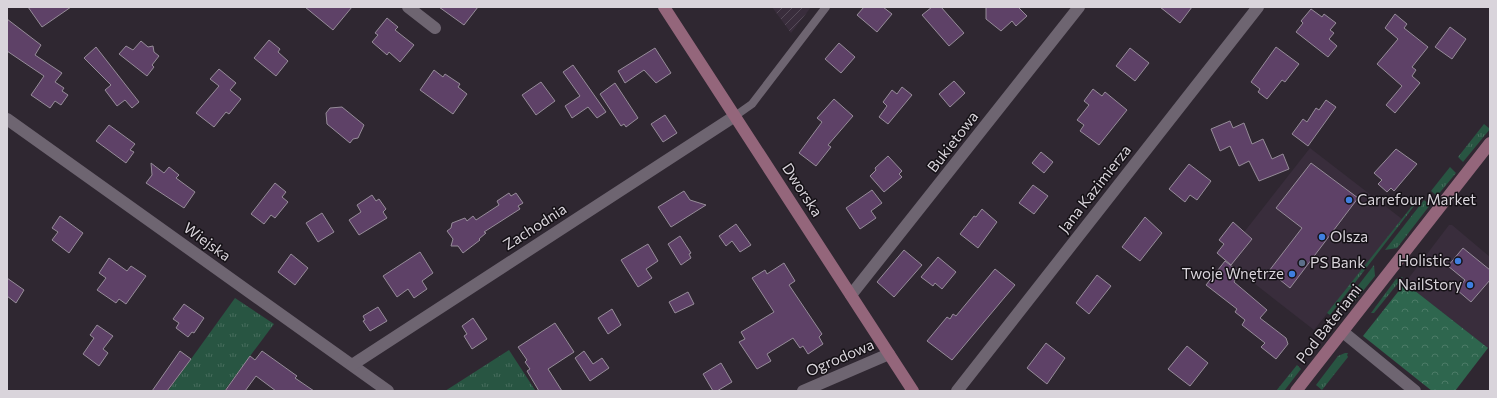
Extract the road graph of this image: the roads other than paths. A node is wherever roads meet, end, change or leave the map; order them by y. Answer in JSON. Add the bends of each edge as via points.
{"nodes":[{"id":1,"x":408,"y":7,"type":"edge"},
{"id":2,"x":664,"y":7,"type":"edge"},
{"id":3,"x":826,"y":7,"type":"edge"},
{"id":4,"x":1079,"y":7,"type":"edge"},
{"id":5,"x":1258,"y":7,"type":"edge"},
{"id":6,"x":435,"y":28,"type":"dead end"},
{"id":7,"x":735,"y":116,"type":"junction"},
{"id":8,"x":7,"y":119,"type":"edge"},
{"id":9,"x":1490,"y":143,"type":"edge"},
{"id":10,"x":851,"y":295,"type":"junction"},
{"id":11,"x":1343,"y":332,"type":"junction"},
{"id":12,"x":889,"y":354,"type":"junction"},
{"id":13,"x":352,"y":365,"type":"junction"},
{"id":14,"x":388,"y":391,"type":"edge"},
{"id":15,"x":803,"y":391,"type":"edge"},
{"id":16,"x":913,"y":391,"type":"edge"},
{"id":17,"x":957,"y":391,"type":"edge"},
{"id":18,"x":1296,"y":391,"type":"edge"},
{"id":19,"x":1415,"y":391,"type":"edge"}],
"edges":[{"from":1,"to":6,"type":"street"},
{"from":2,"to":7,"type":"street","name":"Dworska"},
{"from":3,"to":7,"type":"lane","via":[[752,104]]},
{"from":4,"to":10,"type":"street","name":"Bukietowa"},
{"from":5,"to":17,"type":"street","name":"Jana Kazimierza"},
{"from":7,"to":10,"type":"street","name":"Dworska"},
{"from":7,"to":13,"type":"street","name":"Zachodnia"},
{"from":8,"to":13,"type":"street","name":"Wiejska"},
{"from":9,"to":11,"type":"street","name":"Pod Bateriami"},
{"from":10,"to":12,"type":"street","name":"Dworska"},
{"from":11,"to":18,"type":"street","name":"Pod Bateriami"},
{"from":11,"to":19,"type":"street"},
{"from":12,"to":15,"type":"street","name":"Ogrodowa"},
{"from":12,"to":16,"type":"street","name":"Dworska"},
{"from":13,"to":14,"type":"street","name":"Wiejska"}]}
